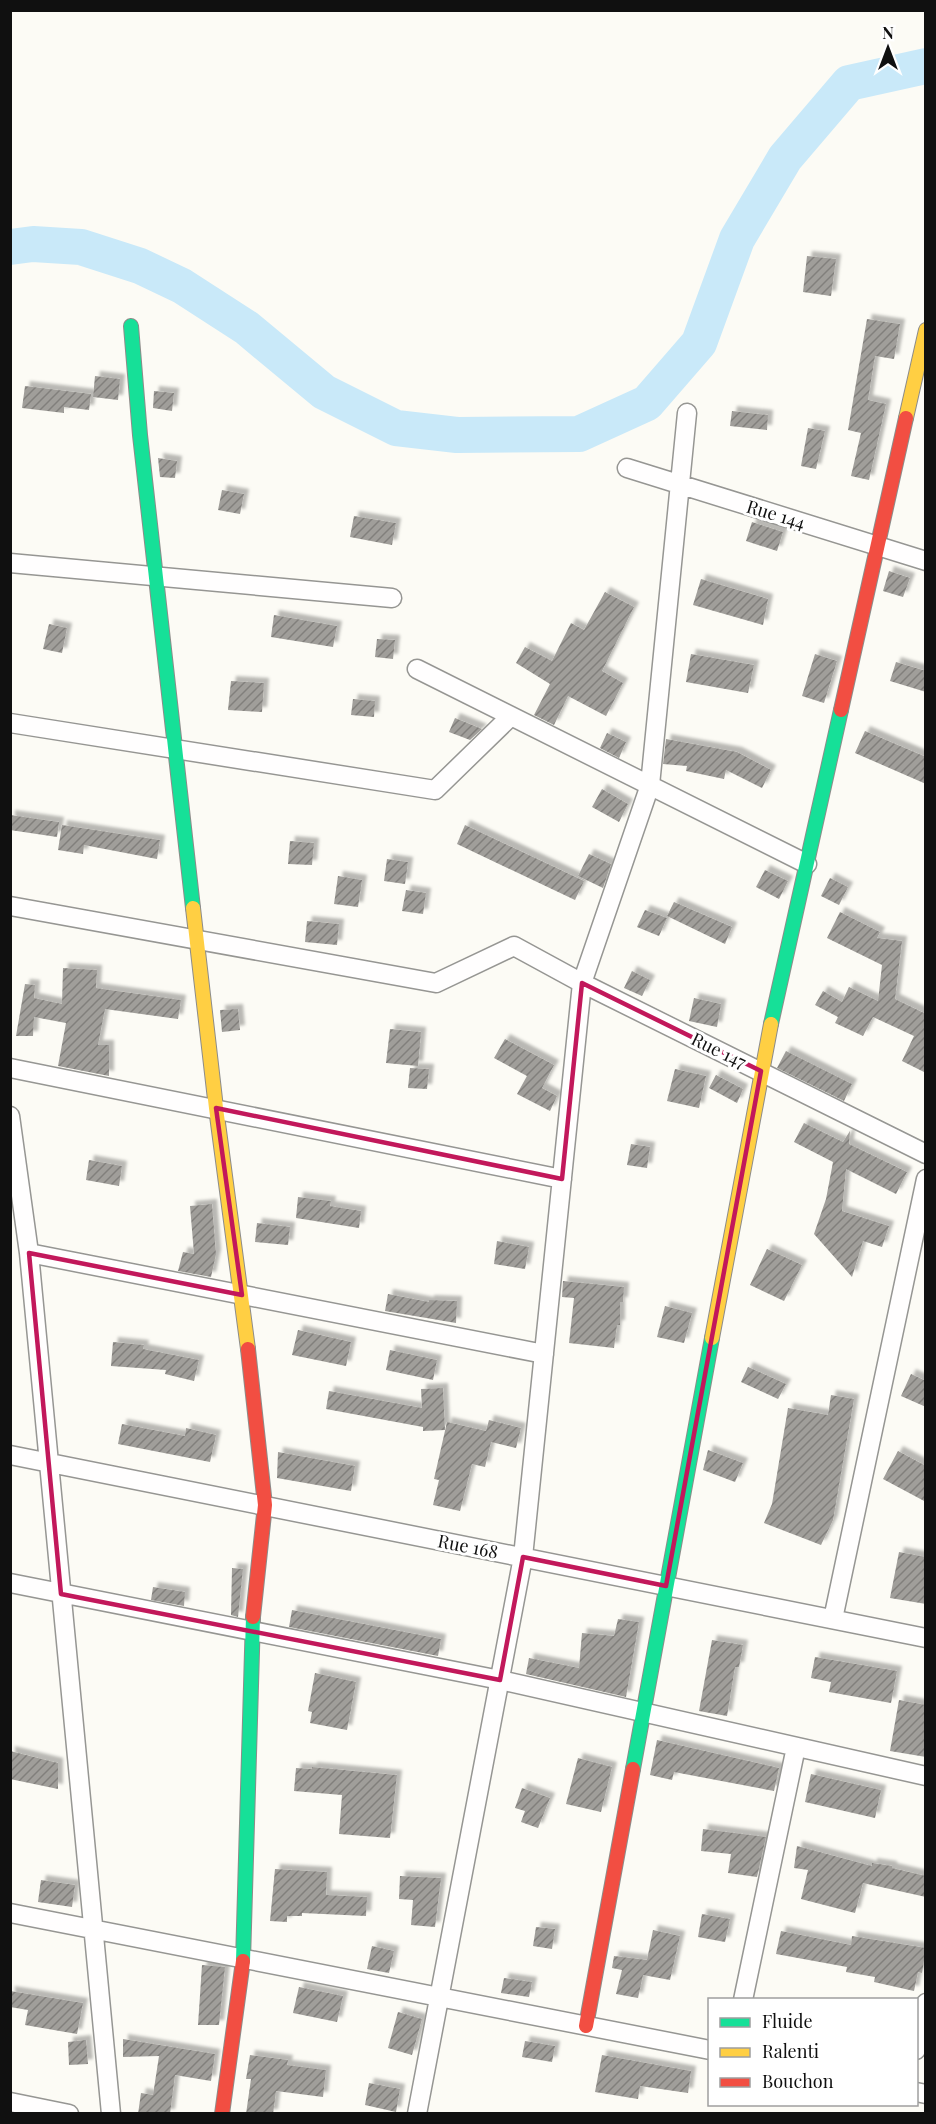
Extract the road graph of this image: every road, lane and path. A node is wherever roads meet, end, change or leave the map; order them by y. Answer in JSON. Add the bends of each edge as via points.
{"nodes":[{"id":1,"x":131,"y":326,"type":"dead end"},
{"id":2,"x":926,"y":330,"type":"edge"},
{"id":3,"x":687,"y":413,"type":"dead end"},
{"id":4,"x":627,"y":468,"type":"dead end"},
{"id":5,"x":681,"y":485,"type":"junction"},
{"id":6,"x":879,"y":546,"type":"junction"},
{"id":7,"x":926,"y":561,"type":"edge"},
{"id":8,"x":10,"y":563,"type":"edge"},
{"id":9,"x":156,"y":577,"type":"junction"},
{"id":10,"x":392,"y":598,"type":"dead end"},
{"id":11,"x":417,"y":669,"type":"dead end"},
{"id":12,"x":512,"y":716,"type":"junction"},
{"id":13,"x":10,"y":723,"type":"edge"},
{"id":14,"x":176,"y":749,"type":"junction"},
{"id":15,"x":650,"y":785,"type":"junction"},
{"id":16,"x":807,"y":864,"type":"junction"},
{"id":17,"x":10,"y":906,"type":"edge"},
{"id":18,"x":198,"y":940,"type":"junction"},
{"id":19,"x":582,"y":983,"type":"junction"},
{"id":20,"x":10,"y":1068,"type":"edge"},
{"id":21,"x":761,"y":1071,"type":"junction"},
{"id":22,"x":216,"y":1108,"type":"junction"},
{"id":23,"x":10,"y":1116,"type":"edge"},
{"id":24,"x":926,"y":1154,"type":"edge"},
{"id":25,"x":562,"y":1179,"type":"junction"},
{"id":26,"x":926,"y":1179,"type":"edge"},
{"id":27,"x":28,"y":1253,"type":"junction"},
{"id":28,"x":242,"y":1295,"type":"junction"},
{"id":29,"x":544,"y":1354,"type":"junction"},
{"id":30,"x":10,"y":1455,"type":"edge"},
{"id":31,"x":49,"y":1462,"type":"junction"},
{"id":32,"x":265,"y":1505,"type":"junction"},
{"id":33,"x":523,"y":1557,"type":"junction"},
{"id":34,"x":10,"y":1583,"type":"edge"},
{"id":35,"x":666,"y":1586,"type":"junction"},
{"id":36,"x":61,"y":1594,"type":"junction"},
{"id":37,"x":834,"y":1619,"type":"junction"},
{"id":38,"x":251,"y":1632,"type":"junction"},
{"id":39,"x":926,"y":1638,"type":"edge"},
{"id":40,"x":500,"y":1680,"type":"junction"},
{"id":41,"x":643,"y":1713,"type":"junction"},
{"id":42,"x":796,"y":1747,"type":"junction"},
{"id":43,"x":926,"y":1776,"type":"edge"},
{"id":44,"x":10,"y":1913,"type":"edge"},
{"id":45,"x":93,"y":1930,"type":"junction"},
{"id":46,"x":243,"y":1957,"type":"junction"},
{"id":47,"x":439,"y":1997,"type":"junction"},
{"id":48,"x":743,"y":1998,"type":"edge"},
{"id":49,"x":926,"y":2003,"type":"edge"},
{"id":50,"x":586,"y":2026,"type":"junction"},
{"id":51,"x":918,"y":2041,"type":"edge"},
{"id":52,"x":708,"y":2050,"type":"edge"},
{"id":53,"x":10,"y":2102,"type":"edge"},
{"id":54,"x":69,"y":2114,"type":"edge"},
{"id":55,"x":111,"y":2114,"type":"edge"},
{"id":56,"x":222,"y":2114,"type":"edge"},
{"id":57,"x":417,"y":2114,"type":"edge"}],
"edges":[{"from":1,"to":9,"type":"street"},
{"from":2,"to":6,"type":"street"},
{"from":3,"to":5,"type":"street"},
{"from":4,"to":5,"type":"street","name":"Rue 144"},
{"from":5,"to":6,"type":"street","name":"Rue 144"},
{"from":5,"to":15,"type":"street"},
{"from":6,"to":7,"type":"street","name":"Rue 144"},
{"from":6,"to":16,"type":"street"},
{"from":8,"to":9,"type":"street"},
{"from":9,"to":10,"type":"street"},
{"from":9,"to":14,"type":"street"},
{"from":11,"to":12,"type":"street"},
{"from":12,"to":14,"type":"street","via":[[435,790]]},
{"from":12,"to":15,"type":"street"},
{"from":13,"to":14,"type":"street"},
{"from":14,"to":18,"type":"street"},
{"from":15,"to":16,"type":"street"},
{"from":15,"to":19,"type":"street"},
{"from":16,"to":21,"type":"street"},
{"from":17,"to":18,"type":"street"},
{"from":18,"to":19,"type":"street","name":"Rue 147","via":[[436,983],[514,946]]},
{"from":18,"to":22,"type":"street"},
{"from":19,"to":21,"type":"street","name":"Rue 147"},
{"from":19,"to":25,"type":"street"},
{"from":20,"to":22,"type":"street"},
{"from":21,"to":24,"type":"street","name":"Rue 147"},
{"from":21,"to":35,"type":"street"},
{"from":22,"to":25,"type":"street"},
{"from":22,"to":28,"type":"street"},
{"from":23,"to":27,"type":"street"},
{"from":25,"to":29,"type":"street"},
{"from":26,"to":37,"type":"street"},
{"from":27,"to":28,"type":"street"},
{"from":27,"to":31,"type":"street"},
{"from":28,"to":29,"type":"street"},
{"from":28,"to":32,"type":"street"},
{"from":29,"to":33,"type":"street"},
{"from":30,"to":31,"type":"street","name":"Rue 168"},
{"from":31,"to":32,"type":"street","name":"Rue 168"},
{"from":31,"to":36,"type":"street"},
{"from":32,"to":33,"type":"street","name":"Rue 168"},
{"from":32,"to":38,"type":"street"},
{"from":33,"to":35,"type":"street","name":"Rue 168"},
{"from":33,"to":40,"type":"street"},
{"from":34,"to":36,"type":"street"},
{"from":35,"to":37,"type":"street","name":"Rue 168"},
{"from":35,"to":41,"type":"street"},
{"from":36,"to":38,"type":"street"},
{"from":36,"to":45,"type":"street"},
{"from":37,"to":39,"type":"street","name":"Rue 168"},
{"from":38,"to":40,"type":"street"},
{"from":38,"to":46,"type":"street"},
{"from":40,"to":41,"type":"street"},
{"from":40,"to":47,"type":"street"},
{"from":41,"to":42,"type":"street"},
{"from":41,"to":50,"type":"street"},
{"from":42,"to":43,"type":"street"},
{"from":42,"to":48,"type":"street"},
{"from":44,"to":45,"type":"street"},
{"from":45,"to":46,"type":"street"},
{"from":45,"to":55,"type":"street"},
{"from":46,"to":47,"type":"street"},
{"from":46,"to":56,"type":"street"},
{"from":47,"to":50,"type":"street"},
{"from":47,"to":57,"type":"street"},
{"from":49,"to":51,"type":"street"},
{"from":50,"to":52,"type":"street"},
{"from":53,"to":54,"type":"street"}]}
